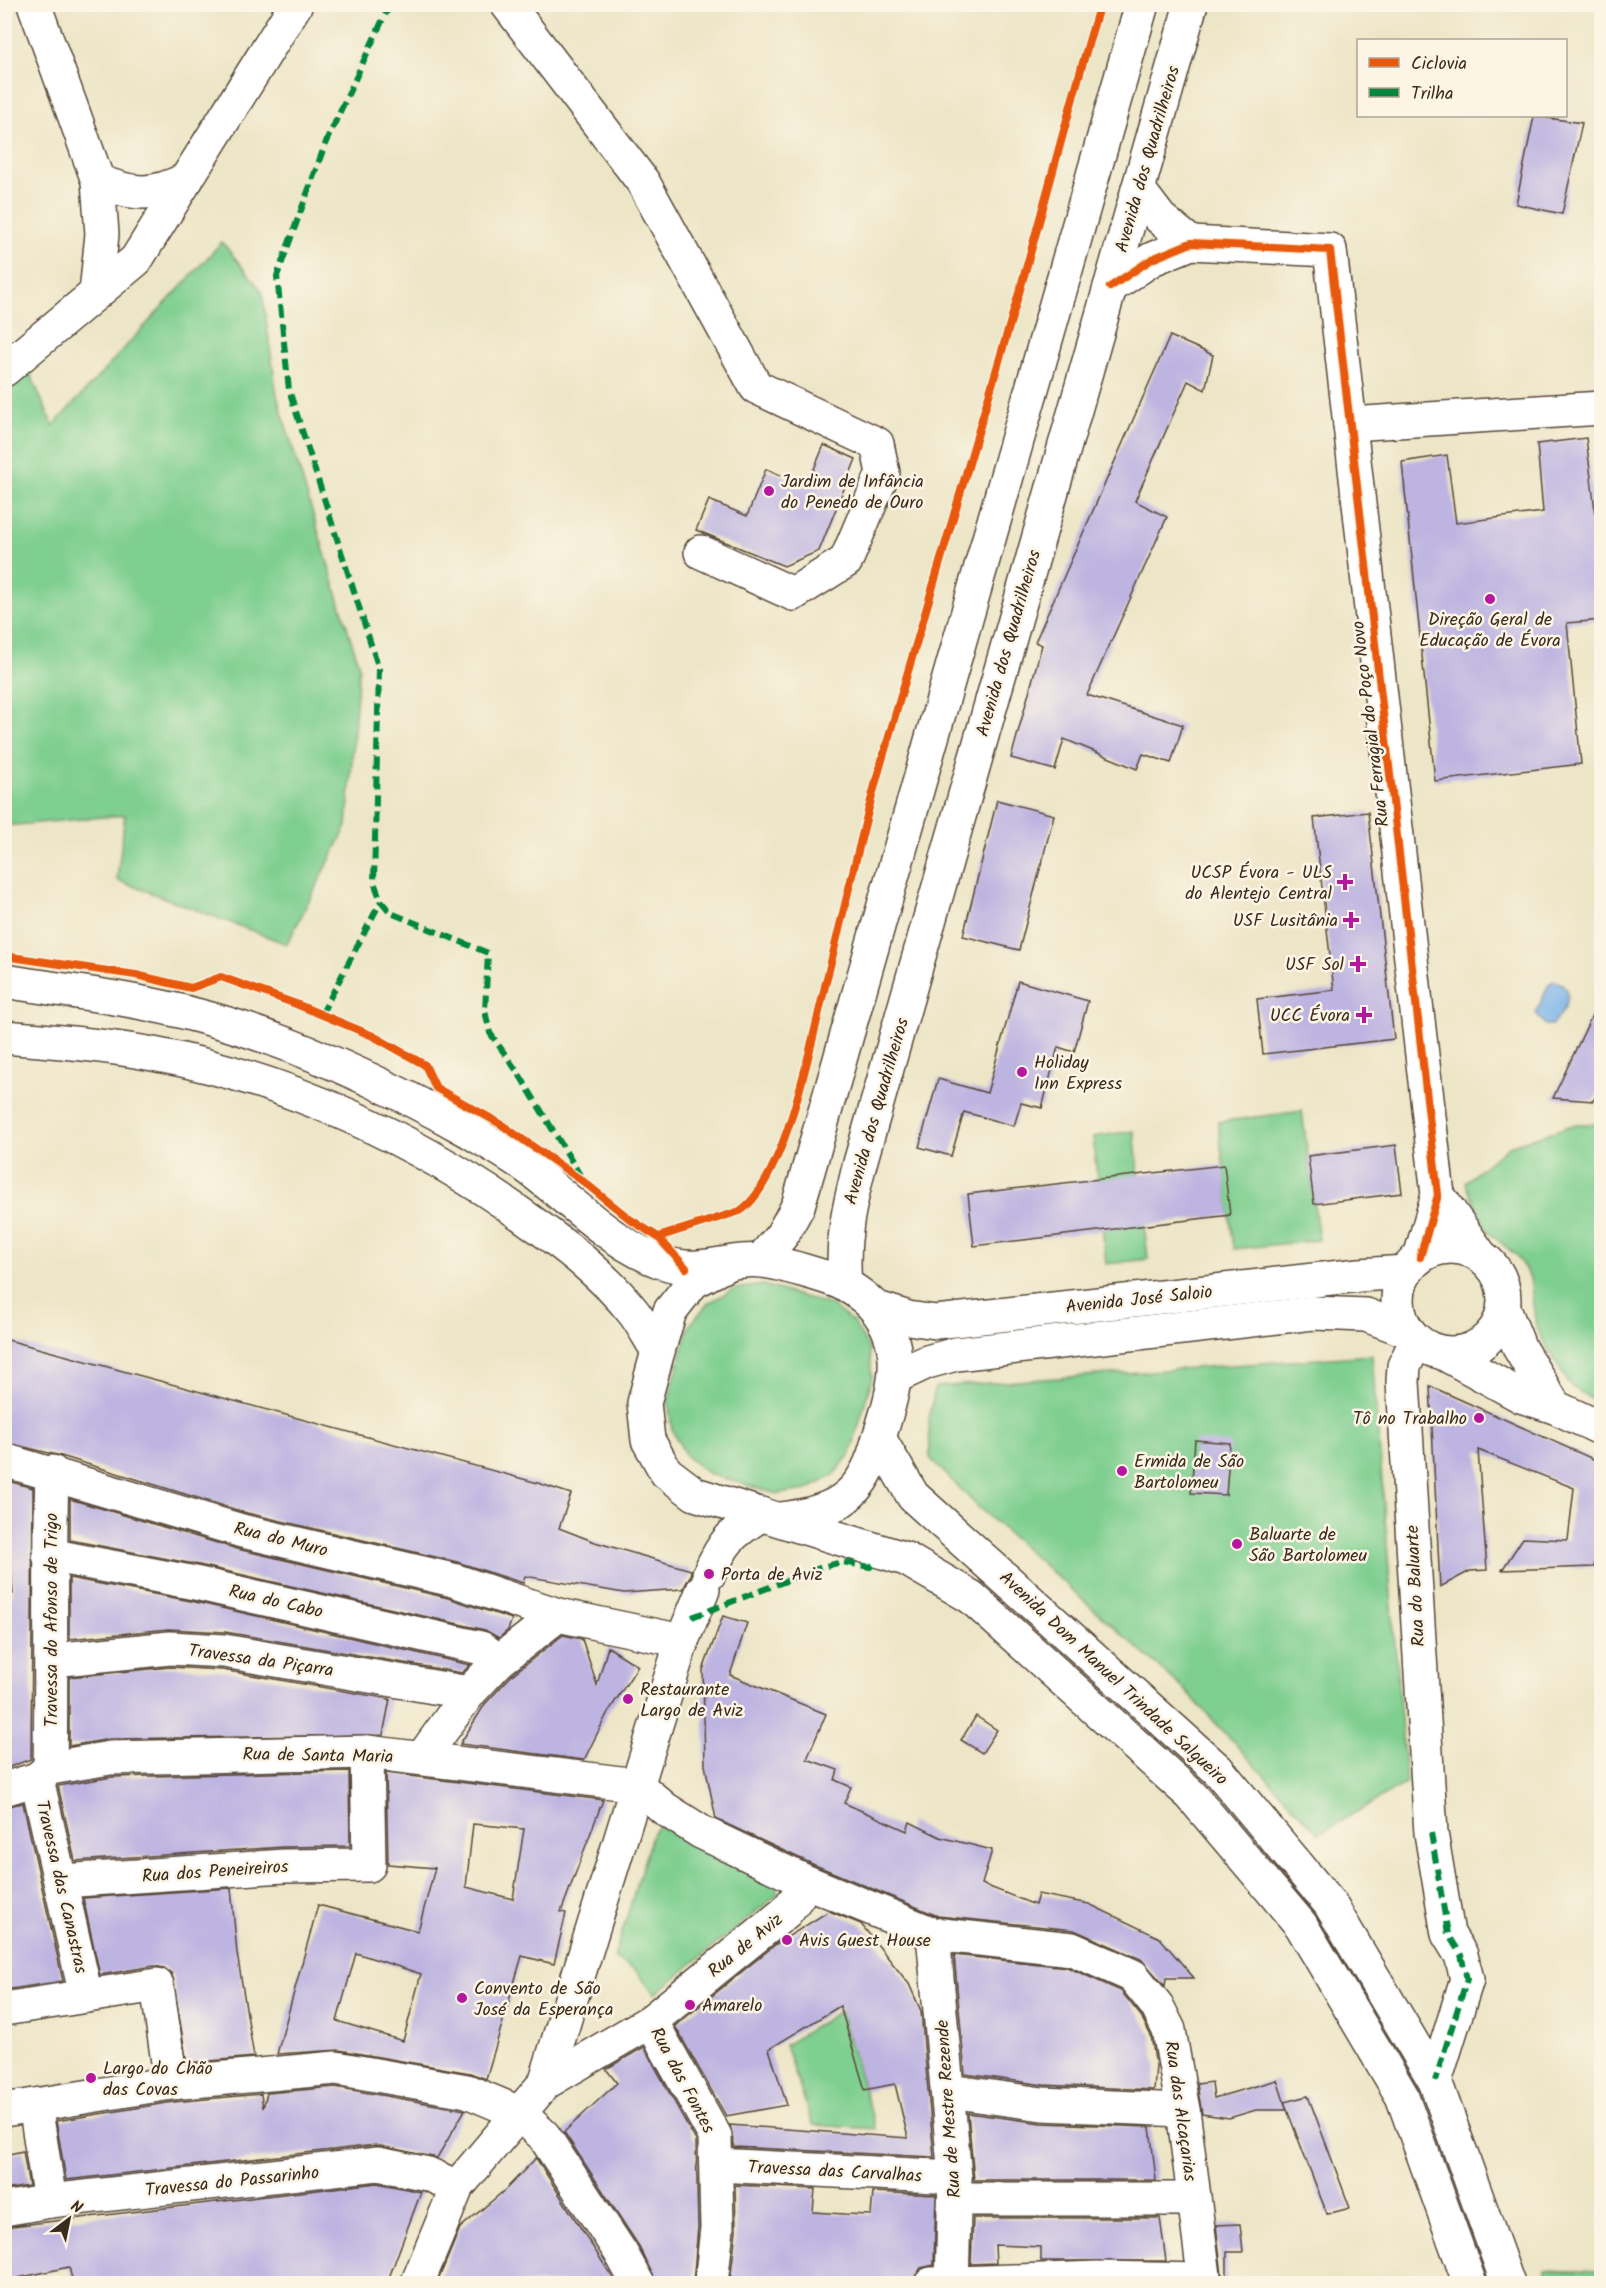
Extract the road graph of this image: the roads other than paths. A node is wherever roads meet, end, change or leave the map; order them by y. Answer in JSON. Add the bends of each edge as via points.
{"nodes":[{"id":1,"x":34,"y":4,"type":"edge"},
{"id":2,"x":296,"y":4,"type":"edge"},
{"id":3,"x":507,"y":4,"type":"edge"},
{"id":4,"x":1142,"y":4,"type":"edge"},
{"id":5,"x":1191,"y":4,"type":"edge"},
{"id":6,"x":187,"y":179,"type":"junction"},
{"id":7,"x":98,"y":181,"type":"junction"},
{"id":8,"x":1138,"y":189,"type":"junction"},
{"id":9,"x":1191,"y":243,"type":"junction"},
{"id":10,"x":1110,"y":287,"type":"junction"},
{"id":11,"x":96,"y":293,"type":"junction"},
{"id":12,"x":4,"y":370,"type":"edge"},
{"id":13,"x":1602,"y":408,"type":"edge"},
{"id":14,"x":1350,"y":424,"type":"junction"},
{"id":15,"x":700,"y":552,"type":"dead end"},
{"id":16,"x":4,"y":981,"type":"edge"},
{"id":17,"x":62,"y":990,"type":"junction"},
{"id":18,"x":4,"y":991,"type":"edge"},
{"id":19,"x":4,"y":1037,"type":"edge"},
{"id":20,"x":1438,"y":1195,"type":"junction"},
{"id":21,"x":1480,"y":1255,"type":"junction"},
{"id":22,"x":761,"y":1260,"type":"junction"},
{"id":23,"x":1413,"y":1264,"type":"junction"},
{"id":24,"x":725,"y":1265,"type":"junction"},
{"id":25,"x":846,"y":1285,"type":"junction"},
{"id":26,"x":874,"y":1307,"type":"junction"},
{"id":27,"x":1504,"y":1309,"type":"junction"},
{"id":28,"x":1422,"y":1342,"type":"junction"},
{"id":29,"x":658,"y":1351,"type":"junction"},
{"id":30,"x":897,"y":1376,"type":"junction"},
{"id":31,"x":1555,"y":1407,"type":"junction"},
{"id":32,"x":1602,"y":1429,"type":"edge"},
{"id":33,"x":879,"y":1438,"type":"junction"},
{"id":34,"x":4,"y":1460,"type":"edge"},
{"id":35,"x":52,"y":1472,"type":"junction"},
{"id":36,"x":770,"y":1516,"type":"junction"},
{"id":37,"x":49,"y":1555,"type":"junction"},
{"id":38,"x":558,"y":1615,"type":"junction"},
{"id":39,"x":682,"y":1641,"type":"junction"},
{"id":40,"x":53,"y":1660,"type":"junction"},
{"id":41,"x":498,"y":1661,"type":"junction"},
{"id":42,"x":468,"y":1693,"type":"junction"},
{"id":43,"x":367,"y":1752,"type":"junction"},
{"id":44,"x":422,"y":1758,"type":"junction"},
{"id":45,"x":44,"y":1773,"type":"junction"},
{"id":46,"x":637,"y":1785,"type":"junction"},
{"id":47,"x":4,"y":1789,"type":"edge"},
{"id":48,"x":802,"y":1880,"type":"junction"},
{"id":49,"x":62,"y":1881,"type":"junction"},
{"id":50,"x":933,"y":1934,"type":"junction"},
{"id":51,"x":86,"y":1996,"type":"junction"},
{"id":52,"x":4,"y":2008,"type":"edge"},
{"id":53,"x":651,"y":2021,"type":"junction"},
{"id":54,"x":1435,"y":2081,"type":"junction"},
{"id":55,"x":171,"y":2083,"type":"junction"},
{"id":56,"x":545,"y":2083,"type":"junction"},
{"id":57,"x":949,"y":2091,"type":"junction"},
{"id":58,"x":20,"y":2107,"type":"edge"},
{"id":59,"x":1183,"y":2110,"type":"junction"},
{"id":60,"x":519,"y":2112,"type":"junction"},
{"id":61,"x":716,"y":2165,"type":"junction"},
{"id":62,"x":457,"y":2187,"type":"junction"},
{"id":63,"x":955,"y":2188,"type":"junction"},
{"id":64,"x":1194,"y":2199,"type":"junction"},
{"id":65,"x":50,"y":2201,"type":"junction"},
{"id":66,"x":4,"y":2209,"type":"edge"},
{"id":67,"x":1205,"y":2282,"type":"edge"},
{"id":68,"x":417,"y":2283,"type":"edge"},
{"id":69,"x":638,"y":2283,"type":"edge"},
{"id":70,"x":711,"y":2283,"type":"edge"},
{"id":71,"x":945,"y":2283,"type":"edge"},
{"id":72,"x":1470,"y":2283,"type":"edge"},
{"id":73,"x":1508,"y":2283,"type":"edge"}],
"edges":[{"from":1,"to":7,"type":"street"},
{"from":2,"to":6,"type":"street"},
{"from":3,"to":15,"type":"street","via":[[643,182],[756,387],[877,444],[883,473],[846,561],[793,594]]},
{"from":4,"to":22,"type":"street","via":[[798,1206],[782,1235]]},
{"from":5,"to":8,"type":"street","name":"Avenida dos Quadrilheiros"},
{"from":6,"to":7,"type":"street","via":[[162,191],[125,192]]},
{"from":6,"to":11,"type":"street","via":[[136,260]]},
{"from":7,"to":11,"type":"street","via":[[102,234]]},
{"from":8,"to":9,"type":"street","via":[[1160,218]]},
{"from":8,"to":10,"type":"street","name":"Avenida dos Quadrilheiros"},
{"from":9,"to":10,"type":"street","via":[[1152,259]]},
{"from":9,"to":14,"type":"street","name":"Rua Ferragial do Poço Novo","via":[[1330,250]]},
{"from":10,"to":25,"type":"street","name":"Avenida dos Quadrilheiros","via":[[845,1220]]},
{"from":11,"to":12,"type":"street"},
{"from":13,"to":14,"type":"street"},
{"from":14,"to":20,"type":"street","name":"Rua Ferragial do Poço Novo"},
{"from":16,"to":17,"type":"street"},
{"from":17,"to":18,"type":"street"},
{"from":17,"to":24,"type":"street","via":[[199,1016],[297,1049],[404,1096],[469,1131],[525,1166],[644,1254],[686,1268]]},
{"from":19,"to":29,"type":"street","via":[[97,1046],[219,1070],[338,1112],[403,1142],[491,1192],[558,1240],[635,1314]]},
{"from":20,"to":21,"type":"street"},
{"from":20,"to":23,"type":"street"},
{"from":21,"to":23,"type":"street","via":[[1460,1247],[1439,1248]]},
{"from":21,"to":27,"type":"street","via":[[1495,1269],[1504,1288]]},
{"from":22,"to":24,"type":"street","name":"Avenida Dom Manuel Trindade Salgueiro"},
{"from":22,"to":25,"type":"street","name":"Avenida Dom Manuel Trindade Salgueiro"},
{"from":23,"to":26,"type":"street","name":"Avenida José Saloio","via":[[1359,1275],[936,1322]]},
{"from":23,"to":28,"type":"street","via":[[1398,1292],[1399,1312]]},
{"from":24,"to":29,"type":"street","name":"Avenida Dom Manuel Trindade Salgueiro","via":[[693,1282],[670,1311]]},
{"from":25,"to":26,"type":"street","name":"Avenida Dom Manuel Trindade Salgueiro"},
{"from":26,"to":30,"type":"street","name":"Avenida Dom Manuel Trindade Salgueiro","via":[[892,1339]]},
{"from":27,"to":28,"type":"street","via":[[1497,1328],[1483,1344],[1464,1352]]},
{"from":27,"to":31,"type":"street","via":[[1520,1349]]},
{"from":28,"to":30,"type":"street","name":"Avenida José Saloio","via":[[1366,1316],[1313,1313],[956,1354]]},
{"from":28,"to":31,"type":"street","name":"Avenida José Saloio","via":[[1521,1396]]},
{"from":28,"to":54,"type":"street","name":"Rua do Baluarte","via":[[1404,1366],[1403,1382],[1431,1833],[1448,1934],[1461,1955],[1467,1979]]},
{"from":29,"to":36,"type":"street","name":"Avenida Dom Manuel Trindade Salgueiro","via":[[644,1403],[648,1440],[666,1472],[695,1494]]},
{"from":30,"to":33,"type":"street","name":"Avenida Dom Manuel Trindade Salgueiro"},
{"from":31,"to":32,"type":"street","name":"Avenida José Saloio"},
{"from":33,"to":36,"type":"street","name":"Avenida Dom Manuel Trindade Salgueiro","via":[[870,1468],[848,1497],[816,1515]]},
{"from":33,"to":54,"type":"street","name":"Avenida Dom Manuel Trindade Salgueiro","via":[[913,1496],[1218,1770],[1330,1904]]},
{"from":34,"to":35,"type":"street","name":"Rua do Muro"},
{"from":35,"to":37,"type":"street","name":"Travessa do Afonso de Trigo"},
{"from":35,"to":38,"type":"street","name":"Rua do Muro","via":[[242,1531],[453,1580]]},
{"from":36,"to":39,"type":"street","name":"Rua de Aviz","via":[[735,1531],[722,1545]]},
{"from":36,"to":72,"type":"street","name":"Avenida Dom Manuel Trindade Salgueiro","via":[[906,1559],[971,1598],[1191,1795],[1300,1925],[1402,2096]]},
{"from":37,"to":40,"type":"street","name":"Travessa do Afonso de Trigo"},
{"from":37,"to":41,"type":"street","name":"Rua do Cabo","via":[[195,1583],[480,1648]]},
{"from":38,"to":39,"type":"street","name":"Rua do Muro"},
{"from":38,"to":41,"type":"street"},
{"from":39,"to":46,"type":"street","name":"Rua de Aviz"},
{"from":40,"to":42,"type":"street","name":"Travessa da Piçarra","via":[[170,1648],[224,1651]]},
{"from":40,"to":45,"type":"street","name":"Travessa do Afonso de Trigo"},
{"from":41,"to":42,"type":"street"},
{"from":42,"to":44,"type":"street"},
{"from":43,"to":44,"type":"street","name":"Rua de Santa Maria"},
{"from":43,"to":45,"type":"street","name":"Rua de Santa Maria","via":[[110,1758]]},
{"from":43,"to":49,"type":"street","name":"Rua dos Peneireiros","via":[[369,1864]]},
{"from":44,"to":46,"type":"street","name":"Rua de Santa Maria"},
{"from":45,"to":47,"type":"street","name":"Rua de Santa Maria"},
{"from":45,"to":49,"type":"street","name":"Travessa das Canastras"},
{"from":46,"to":48,"type":"street","via":[[701,1832]]},
{"from":46,"to":56,"type":"street","name":"Rua de Aviz"},
{"from":48,"to":50,"type":"street","name":"Rua das Alcaçarias"},
{"from":48,"to":53,"type":"street","name":"Rua de Aviz","via":[[798,1896],[786,1912]]},
{"from":49,"to":51,"type":"street","name":"Travessa das Canastras"},
{"from":50,"to":57,"type":"street","name":"Rua de Mestre Rezende"},
{"from":50,"to":59,"type":"street","name":"Rua das Alcaçarias","via":[[1072,1949],[1133,1976],[1157,2006],[1169,2030]]},
{"from":51,"to":52,"type":"street"},
{"from":51,"to":55,"type":"street","via":[[157,1985]]},
{"from":53,"to":56,"type":"street","name":"Rua de Aviz"},
{"from":53,"to":61,"type":"street","name":"Rua das Fontes","via":[[715,2136]]},
{"from":54,"to":73,"type":"street","name":"Avenida Dom Manuel Trindade Salgueiro"},
{"from":55,"to":58,"type":"street"},
{"from":55,"to":60,"type":"street","via":[[336,2068],[467,2091]]},
{"from":56,"to":60,"type":"street","name":"Rua de Aviz"},
{"from":57,"to":59,"type":"street","via":[[1042,2104]]},
{"from":57,"to":63,"type":"street","name":"Rua de Mestre Rezende"},
{"from":58,"to":65,"type":"street"},
{"from":59,"to":64,"type":"street","name":"Rua das Alcaçarias"},
{"from":60,"to":62,"type":"street","name":"Rua de Aviz"},
{"from":60,"to":69,"type":"street","via":[[544,2136]]},
{"from":61,"to":63,"type":"street","name":"Travessa das Carvalhas"},
{"from":61,"to":70,"type":"street","name":"Rua das Fontes","via":[[717,2228]]},
{"from":62,"to":65,"type":"street","name":"Travessa do Passarinho","via":[[428,2174],[378,2164]]},
{"from":62,"to":68,"type":"street","name":"Rua de Aviz"},
{"from":63,"to":64,"type":"street","name":"Travessa das Carvalhas"},
{"from":63,"to":71,"type":"street","name":"Rua de Mestre Rezende"},
{"from":64,"to":67,"type":"street","name":"Rua das Alcaçarias"},
{"from":65,"to":66,"type":"street","name":"Travessa do Passarinho"},
{"from":67,"to":71,"type":"street","via":[[1098,2278]]}]}
